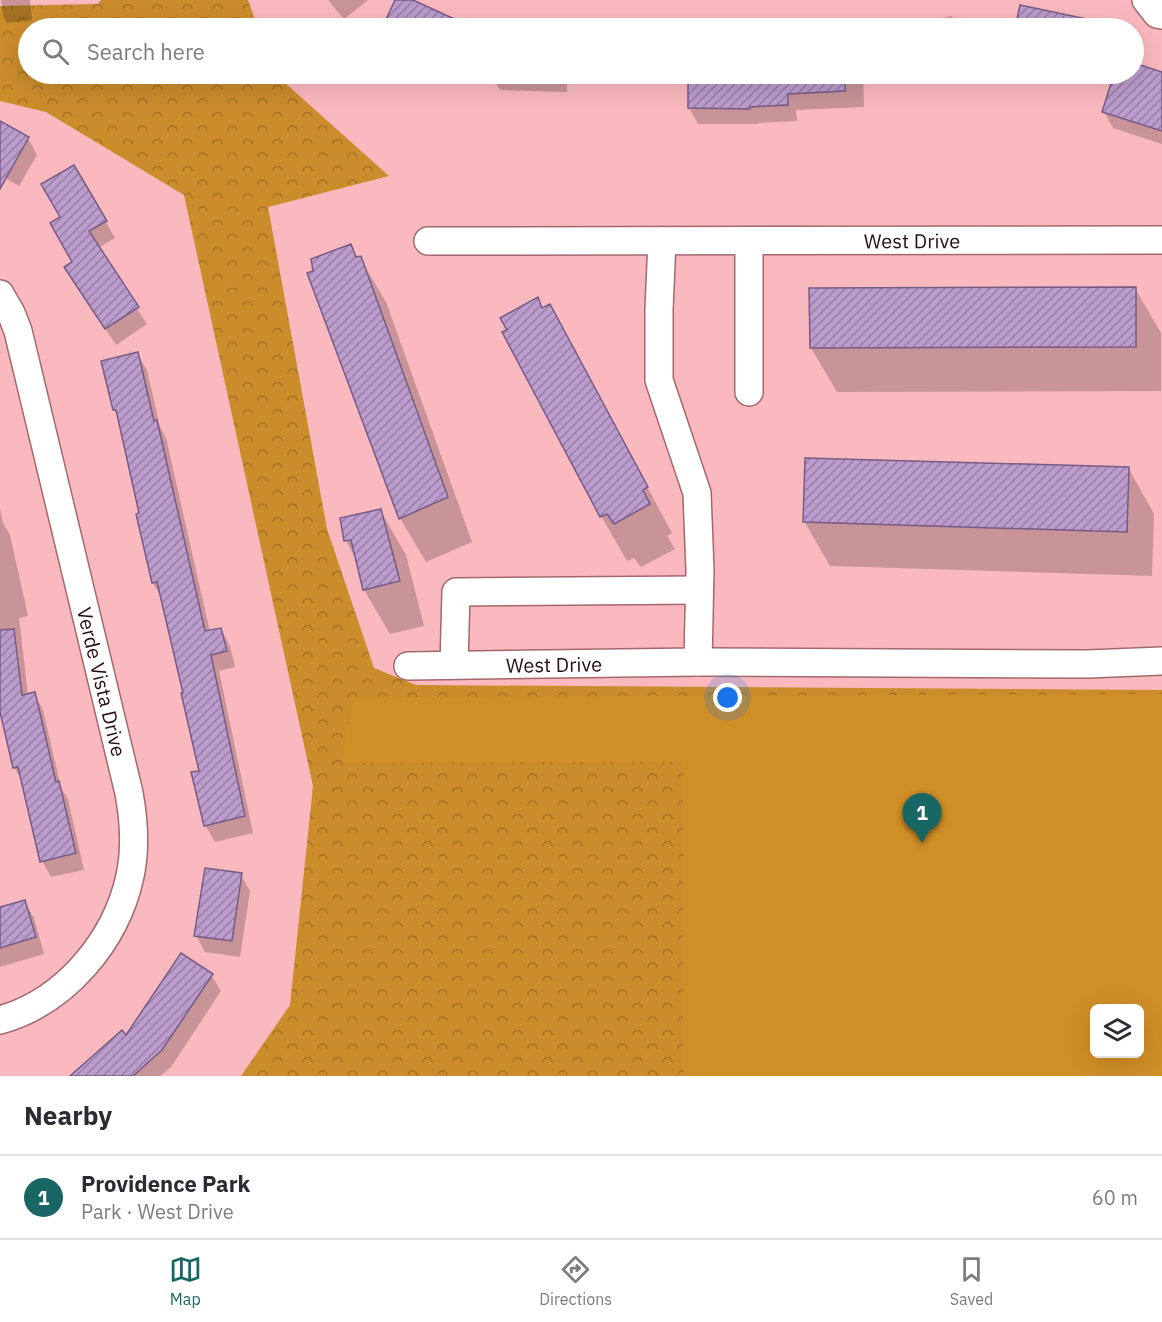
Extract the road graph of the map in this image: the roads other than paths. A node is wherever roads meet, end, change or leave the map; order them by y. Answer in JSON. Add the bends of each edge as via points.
{"nodes":[{"id":1,"x":1146,"y":0,"type":"edge"},
{"id":2,"x":1162,"y":15,"type":"edge"},
{"id":3,"x":1162,"y":240,"type":"edge"},
{"id":4,"x":428,"y":241,"type":"dead end"},
{"id":5,"x":662,"y":241,"type":"junction"},
{"id":6,"x":749,"y":241,"type":"junction"},
{"id":7,"x":0,"y":294,"type":"edge"},
{"id":8,"x":749,"y":392,"type":"dead end"},
{"id":9,"x":699,"y":590,"type":"junction"},
{"id":10,"x":1162,"y":661,"type":"edge"},
{"id":11,"x":698,"y":662,"type":"junction"},
{"id":12,"x":454,"y":665,"type":"junction"},
{"id":13,"x":408,"y":666,"type":"dead end"},
{"id":14,"x":0,"y":1020,"type":"edge"}],
"edges":[{"from":1,"to":2,"type":"street"},
{"from":3,"to":6,"type":"street","name":"West Drive"},
{"from":4,"to":5,"type":"street","name":"West Drive"},
{"from":5,"to":6,"type":"street","name":"West Drive"},
{"from":5,"to":9,"type":"street","via":[[659,380],[697,494]]},
{"from":6,"to":8,"type":"street"},
{"from":7,"to":14,"type":"street","name":"Verde Vista Drive","via":[[18,331],[129,793],[134,833],[130,875],[108,933],[63,986],[16,1016]]},
{"from":9,"to":11,"type":"street"},
{"from":9,"to":12,"type":"street","via":[[456,592]]},
{"from":10,"to":11,"type":"street","name":"West Drive"},
{"from":11,"to":12,"type":"street","name":"West Drive"},
{"from":12,"to":13,"type":"street","name":"West Drive"}]}
